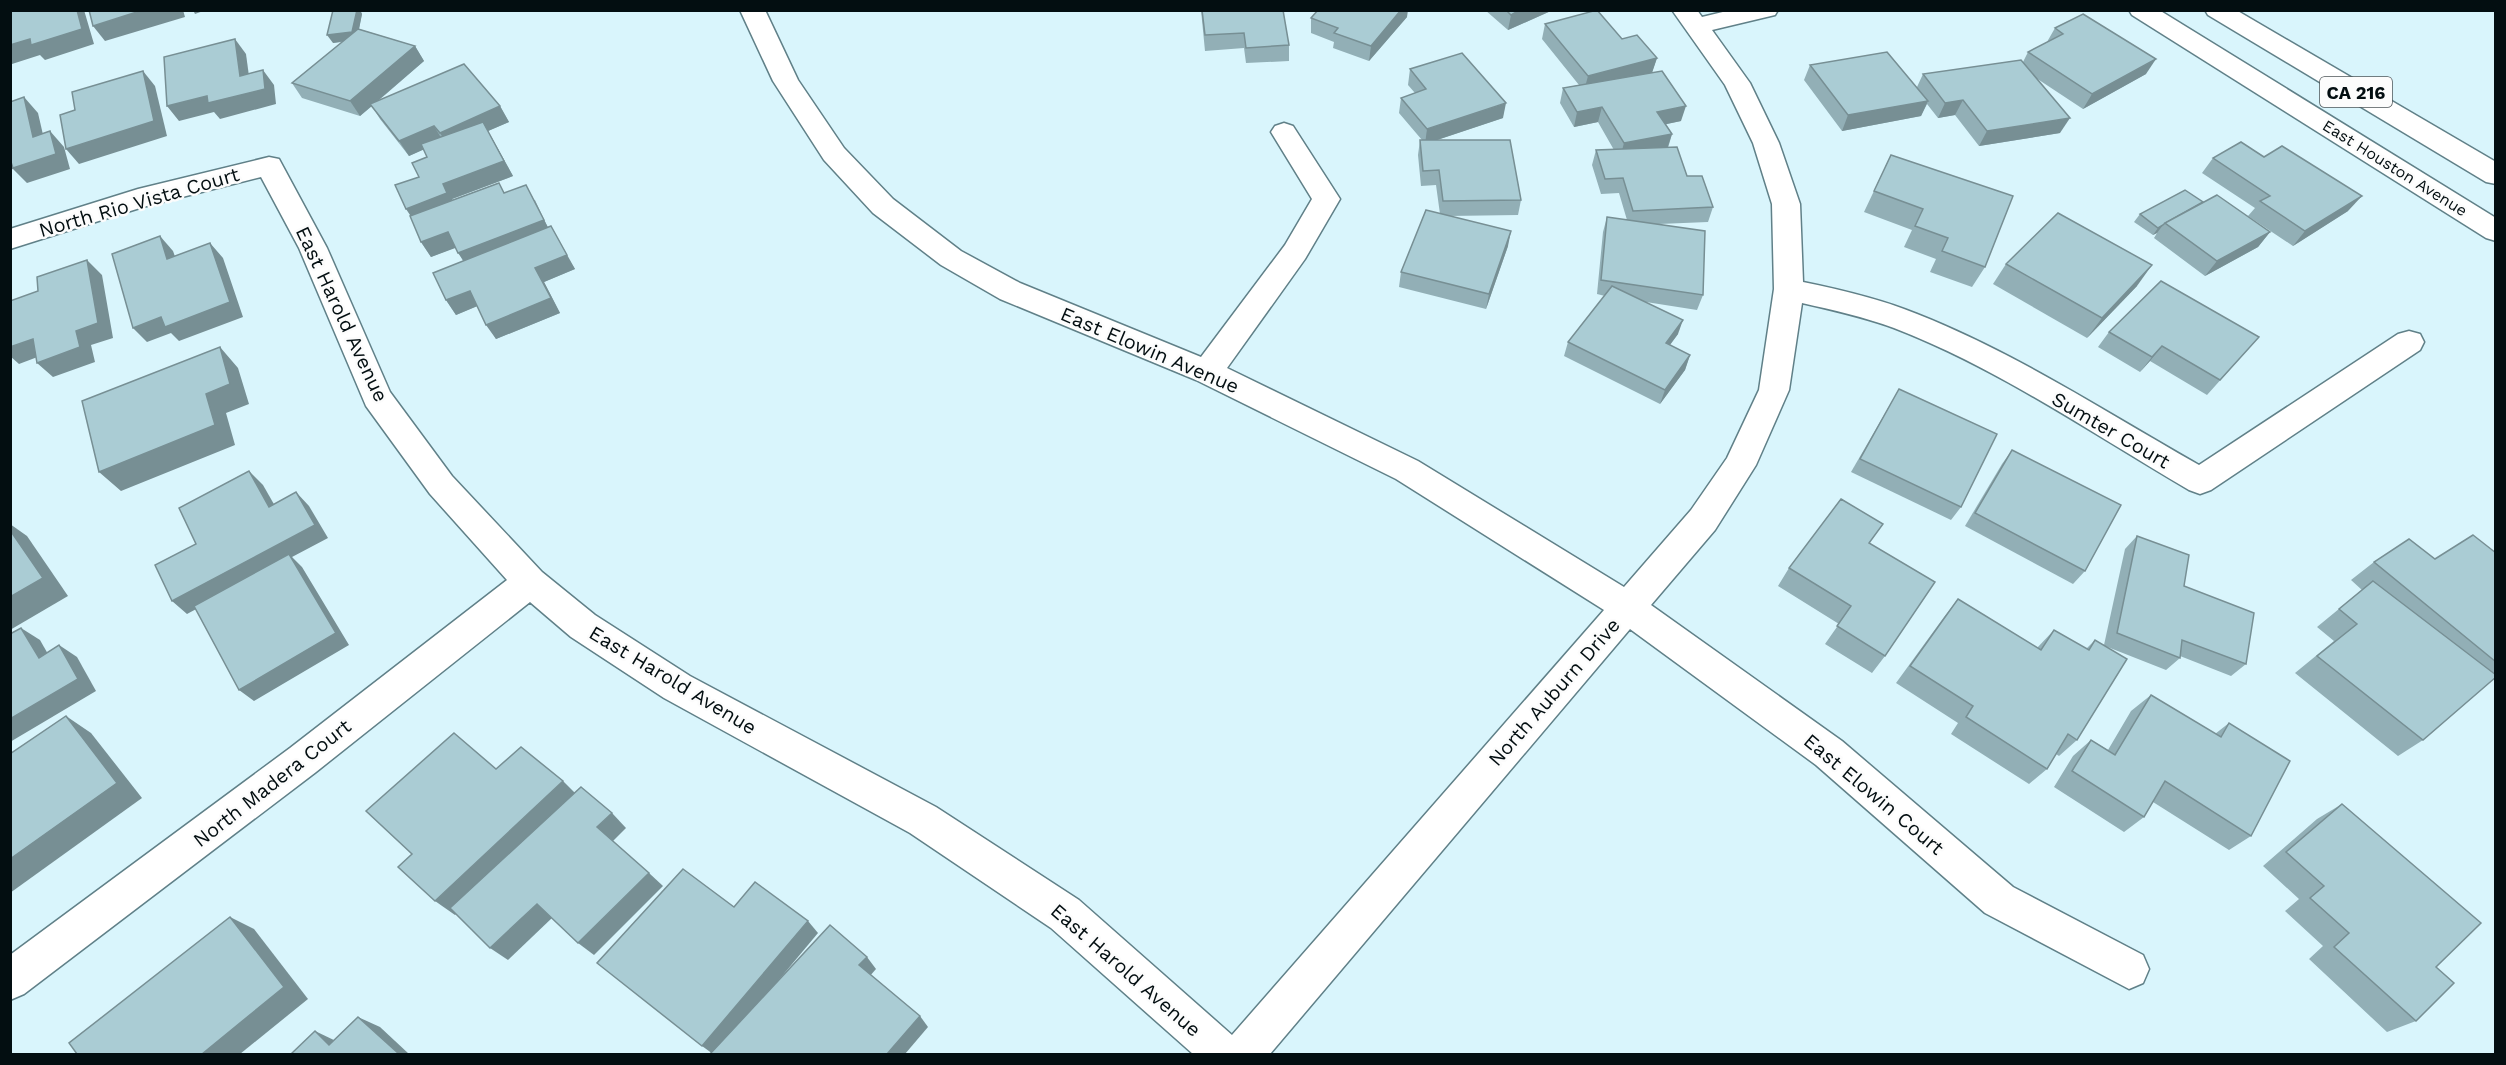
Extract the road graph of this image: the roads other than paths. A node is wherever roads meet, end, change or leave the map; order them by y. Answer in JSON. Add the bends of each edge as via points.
{"nodes":[{"id":1,"x":752,"y":10,"type":"edge"},
{"id":2,"x":1766,"y":10,"type":"edge"},
{"id":3,"x":2141,"y":10,"type":"edge"},
{"id":4,"x":2217,"y":10,"type":"edge"},
{"id":5,"x":1690,"y":18,"type":"edge"},
{"id":6,"x":1284,"y":132,"type":"dead end"},
{"id":7,"x":269,"y":166,"type":"joint"},
{"id":8,"x":2496,"y":175,"type":"edge"},
{"id":9,"x":2496,"y":231,"type":"edge"},
{"id":10,"x":10,"y":239,"type":"edge"},
{"id":11,"x":1789,"y":289,"type":"junction"},
{"id":12,"x":2409,"y":342,"type":"dead end"},
{"id":13,"x":1207,"y":372,"type":"junction"},
{"id":14,"x":530,"y":582,"type":"junction"},
{"id":15,"x":1627,"y":607,"type":"junction"},
{"id":16,"x":2129,"y":969,"type":"dead end"},
{"id":17,"x":10,"y":980,"type":"edge"},
{"id":18,"x":1223,"y":1054,"type":"edge"},
{"id":19,"x":1243,"y":1054,"type":"edge"}],
"edges":[{"from":1,"to":13,"type":"street","name":"East Elowin Avenue","via":[[786,81],[834,154],[883,206],[951,258],[1010,291]]},
{"from":2,"to":5,"type":"street"},
{"from":3,"to":9,"type":"street","name":"East Houston Avenue","number":"CA 216"},
{"from":4,"to":8,"type":"street","number":"CA 216"},
{"from":5,"to":11,"type":"street","name":"North Auburn Drive","via":[[1737,83],[1766,143],[1786,204]]},
{"from":6,"to":13,"type":"street","via":[[1326,199],[1295,252]]},
{"from":7,"to":10,"type":"street","name":"North Rio Vista Court","via":[[138,199]]},
{"from":7,"to":14,"type":"street","name":"East Harold Avenue","via":[[313,248],[377,398],[441,485]]},
{"from":11,"to":12,"type":"street","name":"Sumter Court","via":[[1852,303],[1918,326],[1982,357],[2200,481]]},
{"from":11,"to":15,"type":"street","name":"North Auburn Drive","via":[[1774,390],[1740,465],[1703,520]]},
{"from":13,"to":15,"type":"street","name":"East Elowin Avenue","via":[[1407,470]]},
{"from":14,"to":17,"type":"street","name":"North Madera Court","via":[[294,767]]},
{"from":14,"to":18,"type":"street","name":"East Harold Avenue","via":[[583,626],[677,687],[923,820],[1065,914]]},
{"from":15,"to":16,"type":"street","name":"East Elowin Court","via":[[1829,753],[1999,900]]},
{"from":15,"to":19,"type":"street","name":"North Auburn Drive"}]}
